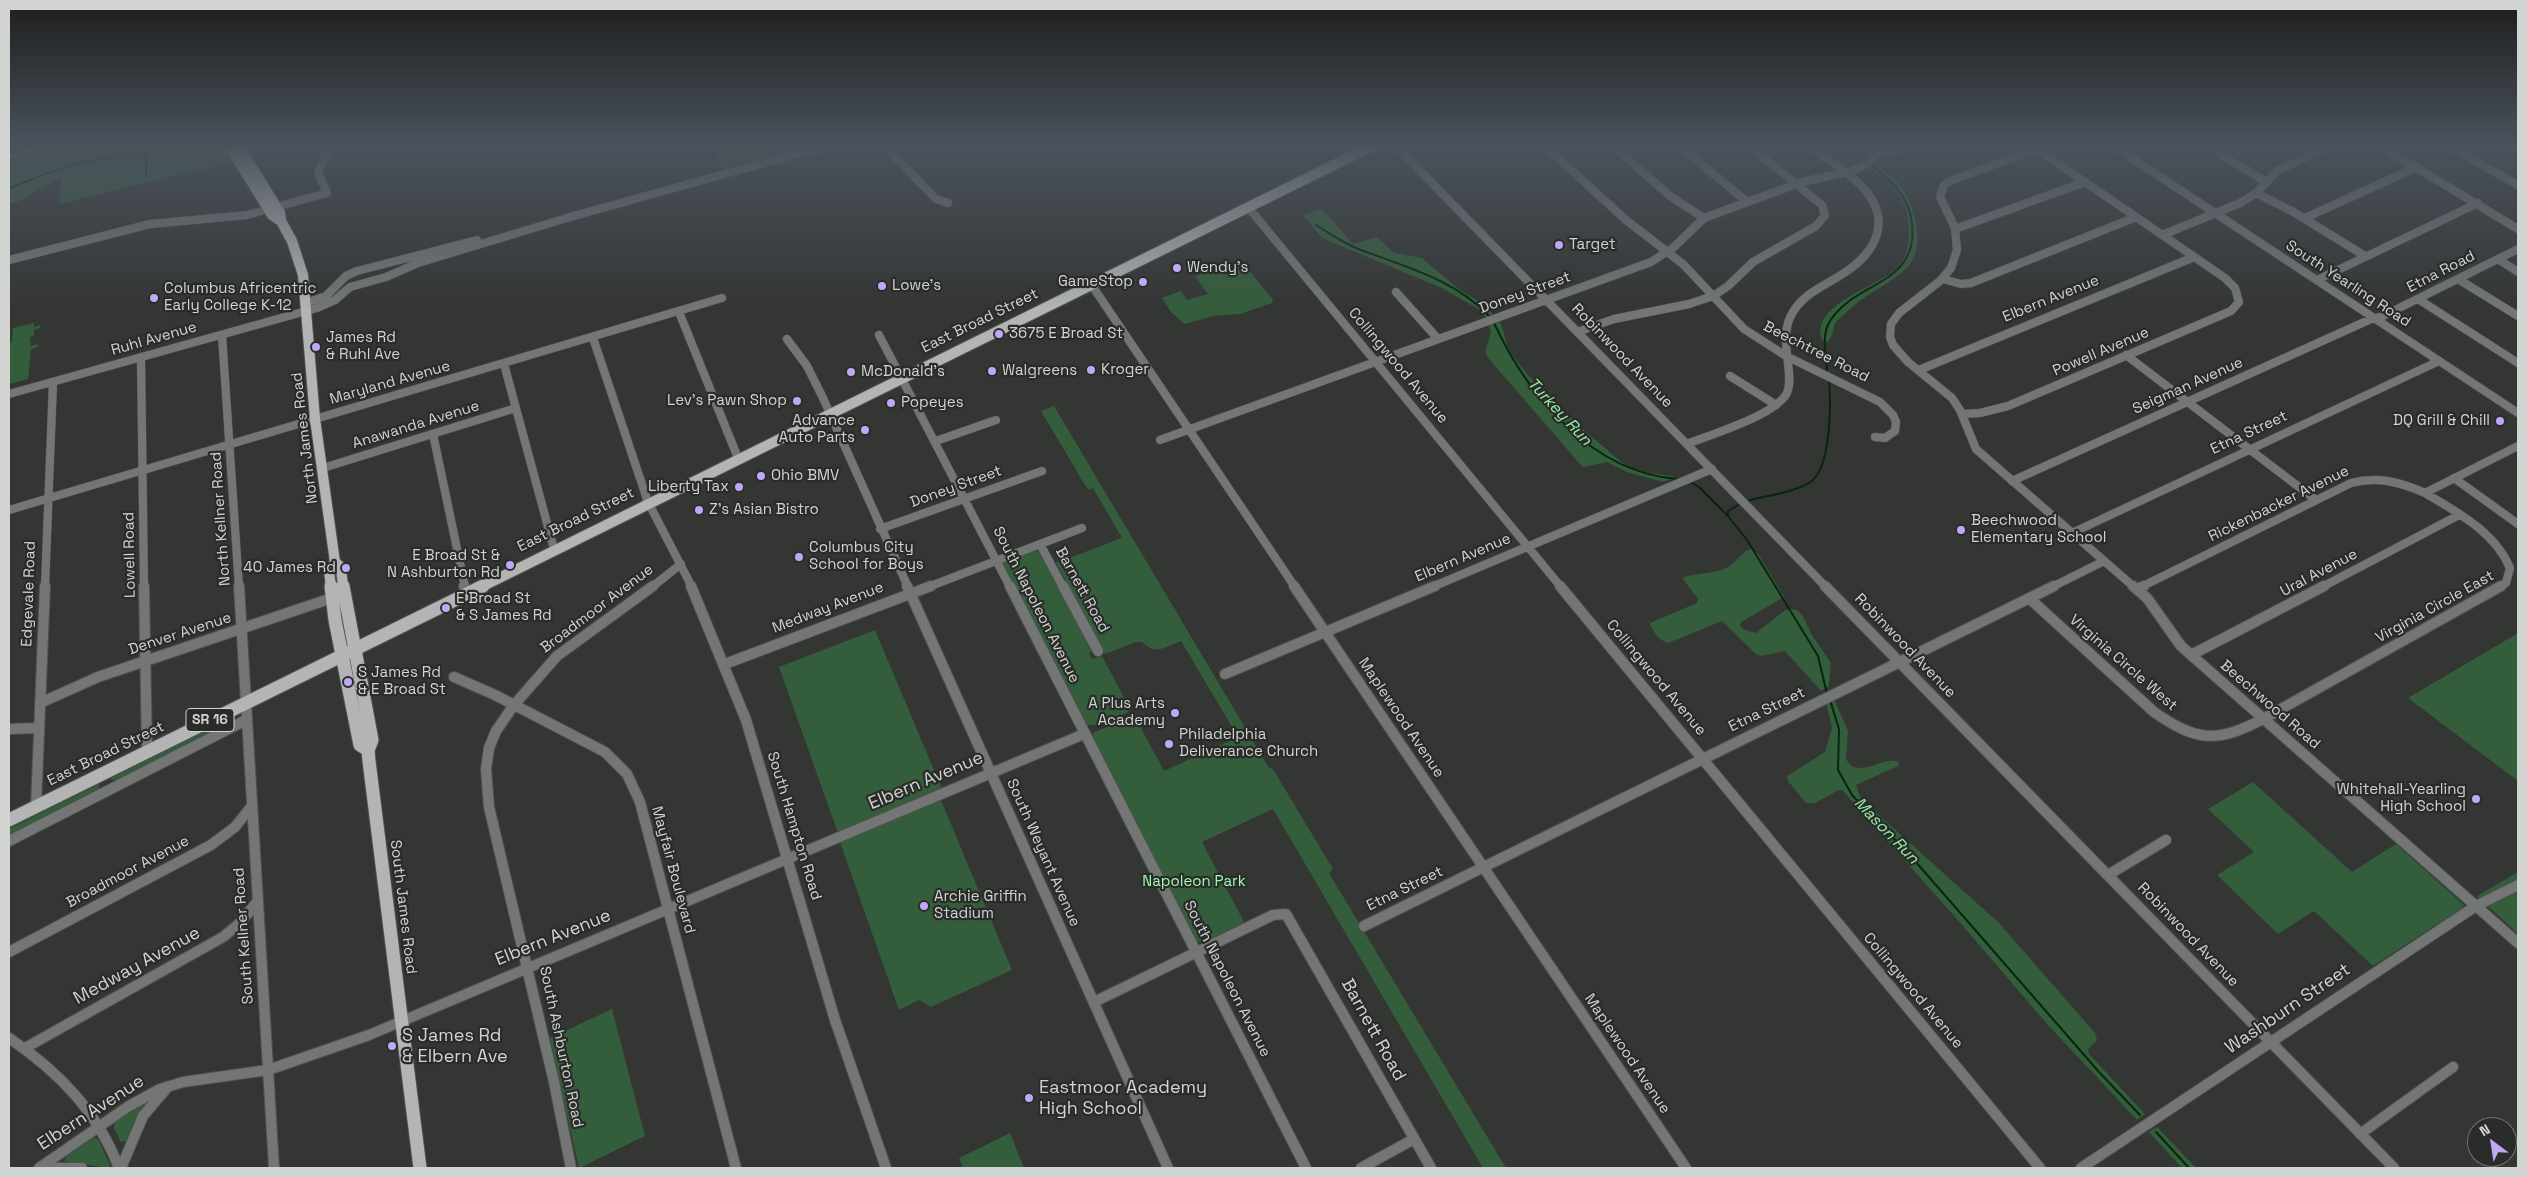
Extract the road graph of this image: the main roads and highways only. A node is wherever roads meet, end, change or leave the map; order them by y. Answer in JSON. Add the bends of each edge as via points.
{"nodes":[{"id":1,"x":266,"y":200,"type":"edge"},
{"id":2,"x":268,"y":200,"type":"edge"},
{"id":3,"x":1262,"y":200,"type":"edge"},
{"id":4,"x":272,"y":208,"type":"junction"},
{"id":5,"x":335,"y":562,"type":"junction"},
{"id":6,"x":356,"y":647,"type":"junction"},
{"id":7,"x":342,"y":654,"type":"junction"},
{"id":8,"x":368,"y":750,"type":"junction"},
{"id":9,"x":9,"y":820,"type":"edge"},
{"id":10,"x":420,"y":1168,"type":"edge"}],
"edges":[{"from":1,"to":4,"type":"main road"},
{"from":2,"to":4,"type":"main road"},
{"from":3,"to":6,"type":"main road","name":"East Broad Street","number":"SR 16"},
{"from":4,"to":5,"type":"main road","name":"North James Road","via":[[273,217],[281,221],[301,266],[315,419]]},
{"from":5,"to":6,"type":"main road","via":[[341,567],[347,614]]},
{"from":5,"to":7,"type":"main road","name":"North James Road","via":[[329,571]]},
{"from":6,"to":7,"type":"main road","name":"East Broad Street","number":"SR 16"},
{"from":6,"to":8,"type":"main road","via":[[372,740]]},
{"from":7,"to":8,"type":"main road","name":"South James Road","via":[[360,745]]},
{"from":7,"to":9,"type":"main road","name":"East Broad Street","number":"SR 16"},
{"from":8,"to":10,"type":"main road","name":"South James Road"}]}
